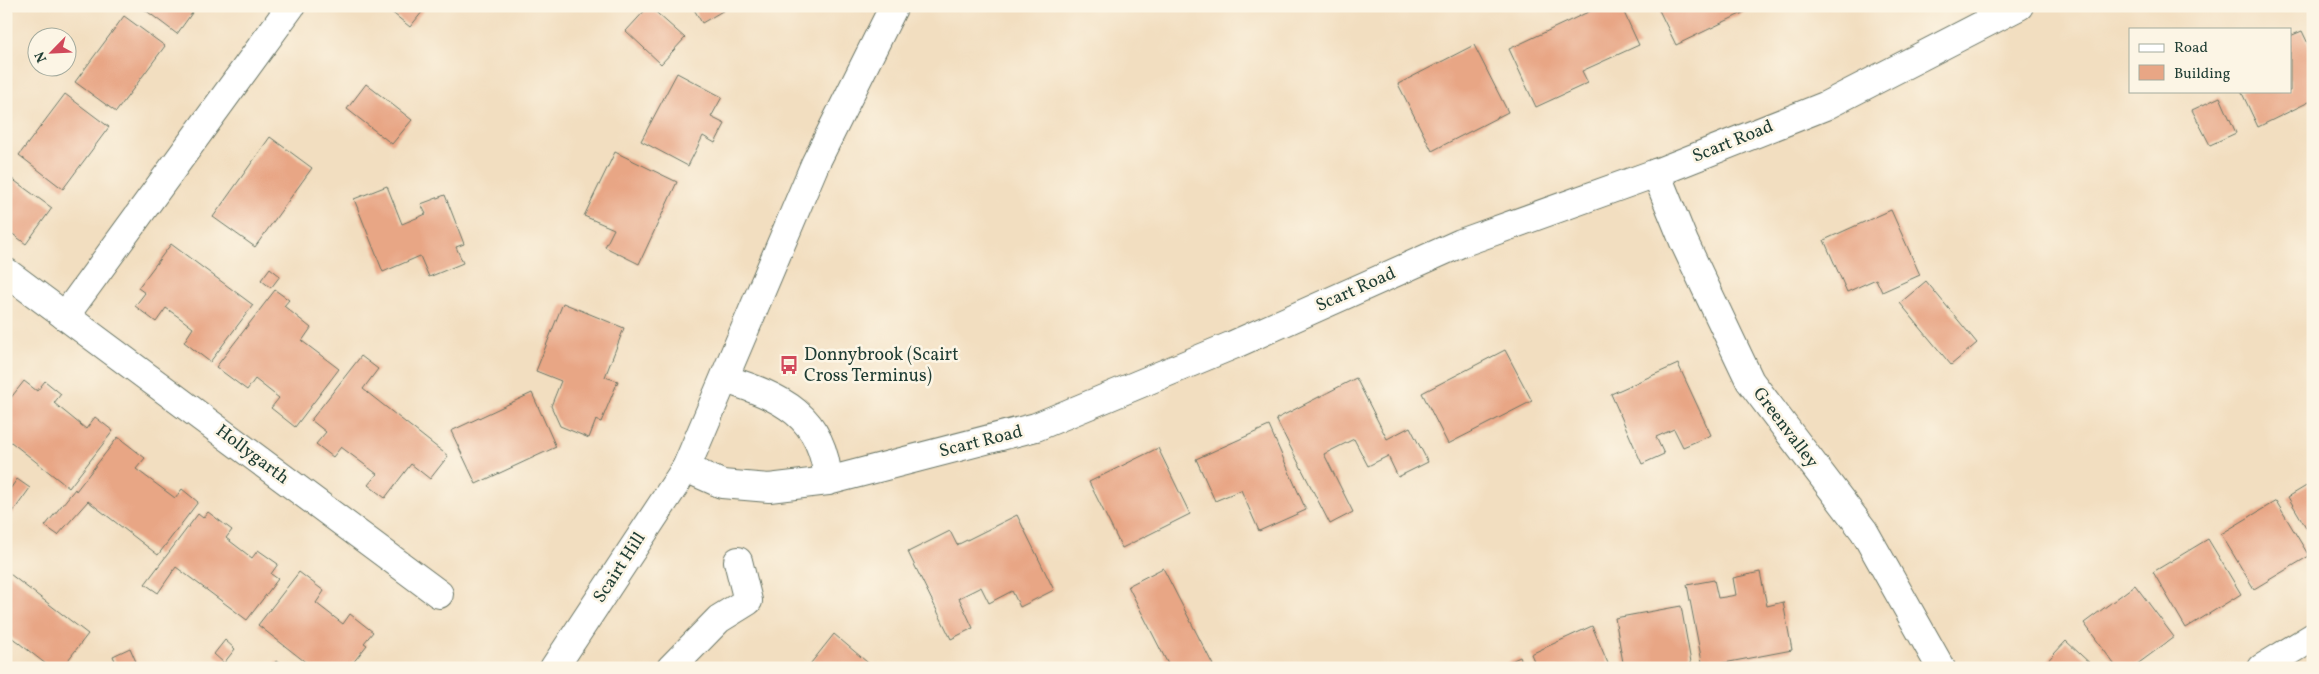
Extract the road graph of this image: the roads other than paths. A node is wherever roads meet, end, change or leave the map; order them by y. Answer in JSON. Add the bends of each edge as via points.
{"nodes":[{"id":1,"x":291,"y":6,"type":"edge"},
{"id":2,"x":894,"y":6,"type":"edge"},
{"id":3,"x":2019,"y":6,"type":"edge"},
{"id":4,"x":1656,"y":173,"type":"junction"},
{"id":5,"x":6,"y":272,"type":"edge"},
{"id":6,"x":65,"y":316,"type":"junction"},
{"id":7,"x":725,"y":379,"type":"junction"},
{"id":8,"x":686,"y":468,"type":"junction"},
{"id":9,"x":828,"y":481,"type":"junction"},
{"id":10,"x":738,"y":560,"type":"dead end"},
{"id":11,"x":439,"y":594,"type":"dead end"},
{"id":12,"x":2313,"y":637,"type":"edge"},
{"id":13,"x":554,"y":668,"type":"edge"},
{"id":14,"x":671,"y":668,"type":"edge"},
{"id":15,"x":1941,"y":668,"type":"edge"},
{"id":16,"x":2262,"y":668,"type":"edge"}],
"edges":[{"from":1,"to":6,"type":"street"},
{"from":2,"to":7,"type":"street","name":"Scairt Hill","via":[[815,164]]},
{"from":3,"to":4,"type":"street","name":"Scart Road","via":[[1825,106]]},
{"from":4,"to":9,"type":"street","name":"Scart Road","via":[[1461,243],[1233,345],[1036,428]]},
{"from":4,"to":15,"type":"street","name":"Greenvalley","via":[[1684,242],[1750,381],[1864,531]]},
{"from":5,"to":6,"type":"street","name":"Hollygarth"},
{"from":6,"to":11,"type":"street","name":"Hollygarth"},
{"from":7,"to":8,"type":"street","name":"Scairt Hill"},
{"from":7,"to":9,"type":"street","via":[[759,390],[796,410],[818,438]]},
{"from":8,"to":9,"type":"street","name":"Scart Road","via":[[722,484],[769,488]]},
{"from":8,"to":13,"type":"street","name":"Scairt Hill"},
{"from":10,"to":14,"type":"street","via":[[748,601],[719,619]]},
{"from":12,"to":16,"type":"street"}]}
